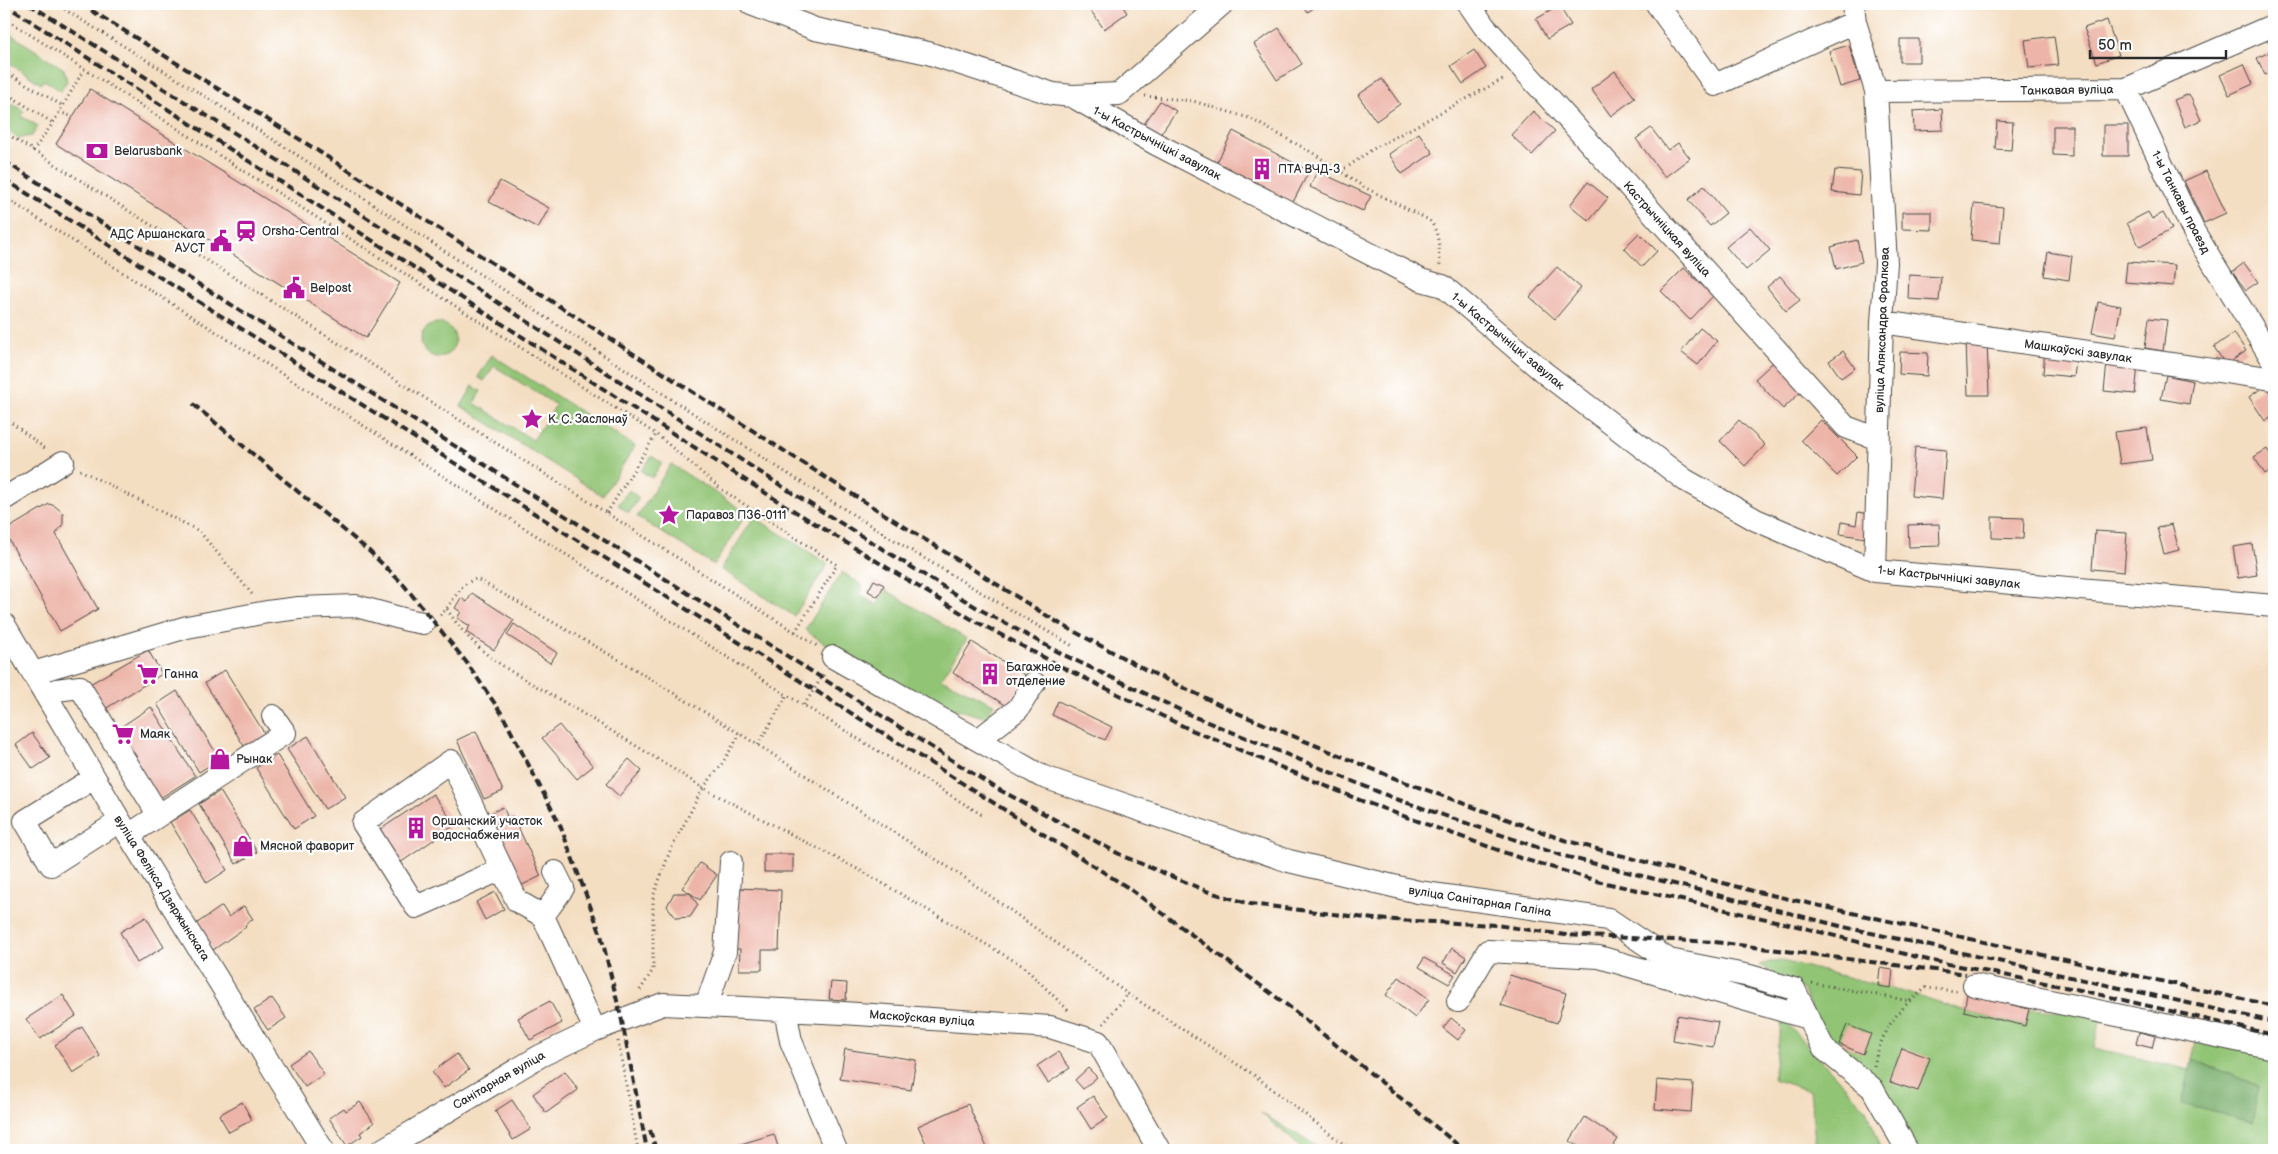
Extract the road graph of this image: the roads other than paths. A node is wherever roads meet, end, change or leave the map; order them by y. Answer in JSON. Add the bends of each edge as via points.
{"nodes":[{"id":1,"x":751,"y":4,"type":"edge"},
{"id":2,"x":1222,"y":4,"type":"edge"},
{"id":3,"x":1469,"y":4,"type":"edge"},
{"id":4,"x":1657,"y":4,"type":"edge"},
{"id":5,"x":1854,"y":13,"type":"edge"},
{"id":6,"x":2274,"y":25,"type":"edge"},
{"id":7,"x":2126,"y":89,"type":"junction"},
{"id":8,"x":1876,"y":91,"type":"junction"},
{"id":9,"x":1072,"y":96,"type":"junction"},
{"id":10,"x":1882,"y":322,"type":"junction"},
{"id":11,"x":2274,"y":362,"type":"edge"},
{"id":12,"x":2274,"y":379,"type":"edge"},
{"id":13,"x":1878,"y":439,"type":"junction"},
{"id":14,"x":64,"y":462,"type":"road end"},
{"id":15,"x":4,"y":499,"type":"edge"},
{"id":16,"x":1874,"y":571,"type":"junction"},
{"id":17,"x":2274,"y":606,"type":"edge"},
{"id":18,"x":424,"y":623,"type":"road end"},
{"id":19,"x":4,"y":624,"type":"edge"},
{"id":20,"x":10,"y":648,"type":"edge"},
{"id":21,"x":833,"y":657,"type":"road end"},
{"id":22,"x":32,"y":673,"type":"junction"},
{"id":23,"x":1034,"y":683,"type":"dead end"},
{"id":24,"x":45,"y":694,"type":"junction"},
{"id":25,"x":273,"y":716,"type":"dead end"},
{"id":26,"x":978,"y":740,"type":"junction"},
{"id":27,"x":94,"y":778,"type":"junction"},
{"id":28,"x":158,"y":814,"type":"junction"},
{"id":29,"x":129,"y":825,"type":"junction"},
{"id":30,"x":731,"y":862,"type":"dead end"},
{"id":31,"x":502,"y":869,"type":"junction"},
{"id":32,"x":555,"y":872,"type":"dead end"},
{"id":33,"x":544,"y":916,"type":"junction"},
{"id":34,"x":1974,"y":985,"type":"road end"},
{"id":35,"x":1458,"y":1001,"type":"dead end"},
{"id":36,"x":706,"y":1006,"type":"junction"},
{"id":37,"x":785,"y":1010,"type":"junction"},
{"id":38,"x":1808,"y":1018,"type":"junction"},
{"id":39,"x":610,"y":1025,"type":"junction"},
{"id":40,"x":2274,"y":1048,"type":"edge"},
{"id":41,"x":323,"y":1150,"type":"edge"},
{"id":42,"x":382,"y":1150,"type":"edge"},
{"id":43,"x":836,"y":1150,"type":"edge"},
{"id":44,"x":1159,"y":1150,"type":"edge"},
{"id":45,"x":1905,"y":1150,"type":"edge"}],
"edges":[{"from":1,"to":9,"type":"street","name":"1-ы Кастрычніцкі завулак","via":[[815,30],[928,53],[1053,94]]},
{"from":2,"to":9,"type":"street","via":[[1119,94]]},
{"from":3,"to":13,"type":"street","name":"Кастрычніцкая вуліца","via":[[1484,26],[1846,427]]},
{"from":4,"to":5,"type":"street","via":[[1715,85]]},
{"from":5,"to":8,"type":"street","name":"вуліца Аляксандра Фралкова"},
{"from":6,"to":7,"type":"street","name":"Танкавая вуліца"},
{"from":7,"to":8,"type":"street","name":"Танкавая вуліца"},
{"from":7,"to":11,"type":"street","name":"1-ы Танкавы праезд","via":[[2194,232]]},
{"from":8,"to":10,"type":"street","name":"вуліца Аляксандра Фралкова","via":[[1886,263]]},
{"from":9,"to":16,"type":"street","name":"1-ы Кастрычніцкі завулак","via":[[1156,144],[1412,276],[1443,286],[1546,374],[1685,480],[1756,520]]},
{"from":10,"to":12,"type":"street","name":"Машкаўскі завулак"},
{"from":10,"to":13,"type":"street","name":"вуліца Аляксандра Фралкова"},
{"from":13,"to":16,"type":"street","name":"вуліца Аляксандра Фралкова"},
{"from":14,"to":15,"type":"street"},
{"from":16,"to":17,"type":"street","name":"1-ы Кастрычніцкі завулак"},
{"from":18,"to":22,"type":"street","via":[[356,606],[267,612],[187,627]]},
{"from":19,"to":20,"type":"street","name":"вуліца Фелікса Дзяржынскага"},
{"from":20,"to":22,"type":"street","name":"вуліца Фелікса Дзяржынскага"},
{"from":21,"to":26,"type":"street","name":"вуліца Санітарная Галіна"},
{"from":22,"to":24,"type":"street","name":"вуліца Фелікса Дзяржынскага"},
{"from":23,"to":26,"type":"street","via":[[1018,709]]},
{"from":24,"to":27,"type":"street","name":"вуліца Фелікса Дзяржынскага"},
{"from":24,"to":28,"type":"street","via":[[80,687]]},
{"from":25,"to":28,"type":"street","via":[[285,733]]},
{"from":26,"to":38,"type":"street","name":"вуліца Санітарная Галіна","via":[[1041,776],[1289,861],[1418,892],[1608,919],[1669,960],[1750,976],[1794,989]]},
{"from":27,"to":29,"type":"street","name":"вуліца Фелікса Дзяржынскага"},
{"from":27,"to":29,"type":"street","via":[[25,821],[51,866]]},
{"from":28,"to":29,"type":"street"},
{"from":29,"to":41,"type":"street","name":"вуліца Фелікса Дзяржынскага"},
{"from":30,"to":36,"type":"street","via":[[725,952]]},
{"from":31,"to":31,"type":"street","via":[[451,761],[363,823],[416,908]]},
{"from":31,"to":33,"type":"street","via":[[517,901]]},
{"from":32,"to":33,"type":"street","via":[[563,888]]},
{"from":33,"to":39,"type":"street"},
{"from":34,"to":40,"type":"street"},
{"from":35,"to":38,"type":"street","via":[[1488,951],[1599,957]]},
{"from":36,"to":37,"type":"street","name":"Маскоўская вуліца"},
{"from":36,"to":39,"type":"street","name":"Маскоўская вуліца","via":[[663,1004]]},
{"from":37,"to":43,"type":"street","via":[[791,1041]]},
{"from":37,"to":44,"type":"street","name":"Маскоўская вуліца","via":[[1050,1027],[1098,1042]]},
{"from":38,"to":45,"type":"street","name":"вуліца Санітарная Галіна","via":[[1824,1049],[1870,1086]]},
{"from":39,"to":42,"type":"street","name":"Санітарная вуліца","via":[[540,1056]]}]}
